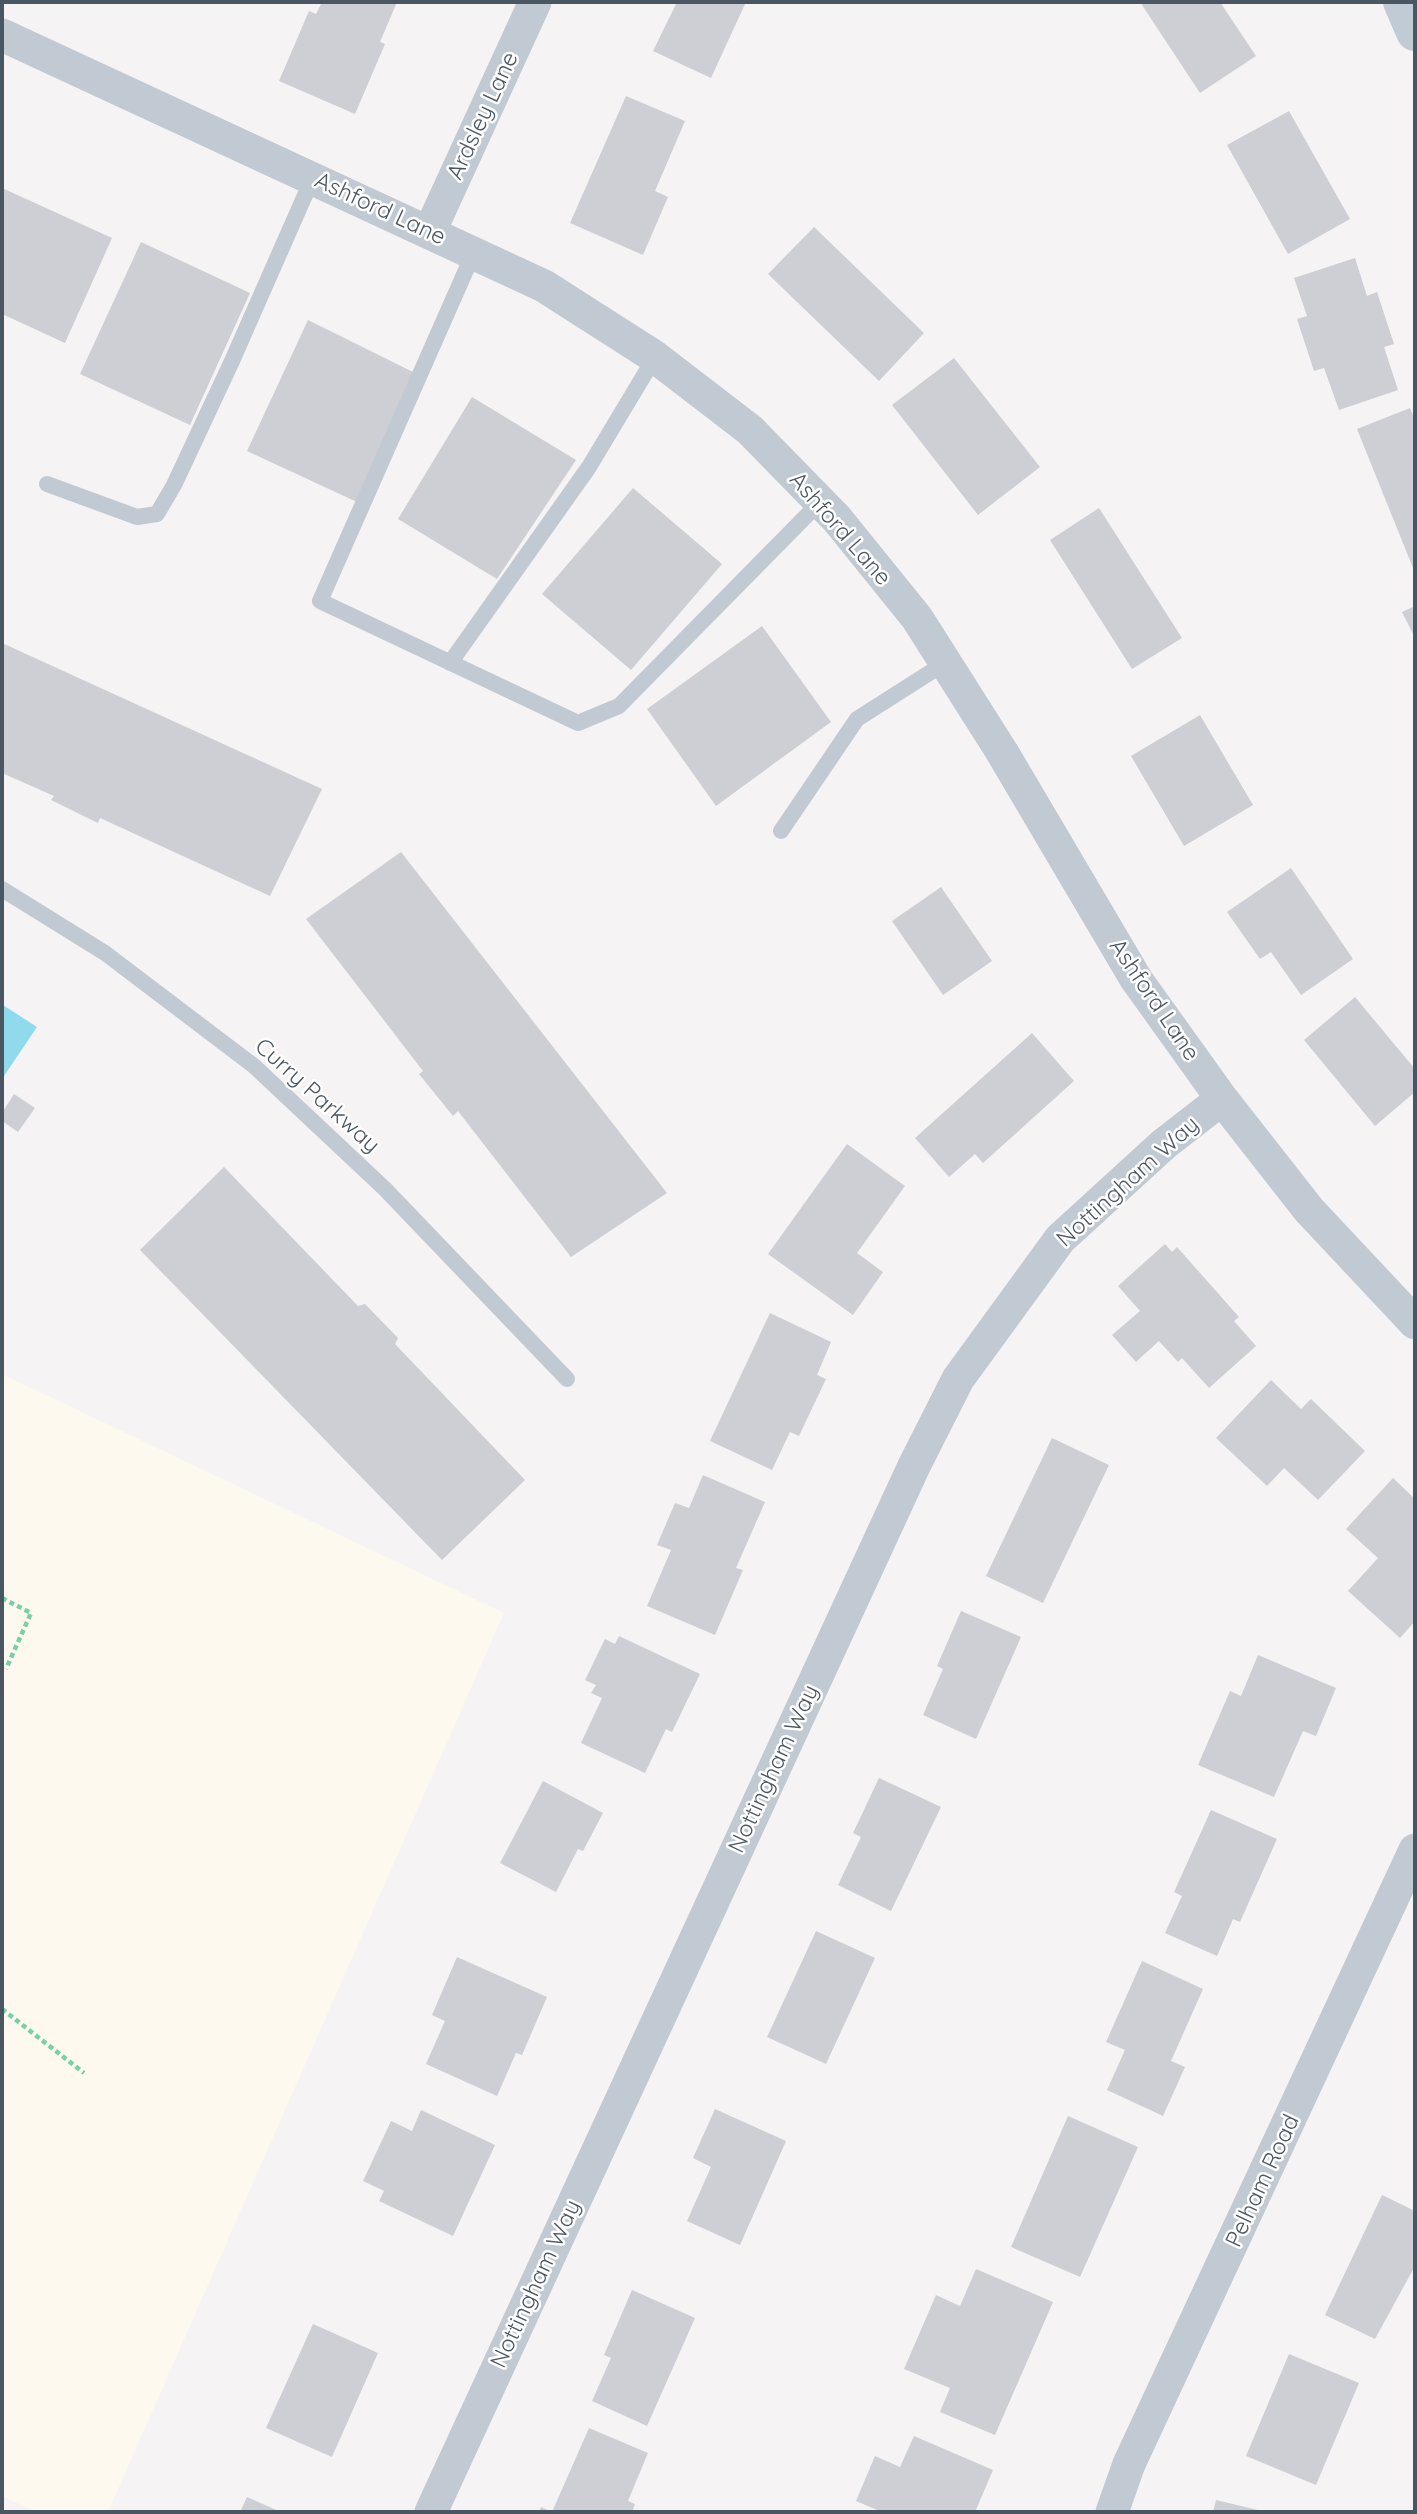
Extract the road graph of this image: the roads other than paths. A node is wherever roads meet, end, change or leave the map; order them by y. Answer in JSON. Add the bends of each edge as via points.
{"nodes":[{"id":1,"x":535,"y":2,"type":"edge"},
{"id":2,"x":1402,"y":2,"type":"edge"},
{"id":3,"x":1415,"y":32,"type":"edge"},
{"id":4,"x":2,"y":35,"type":"edge"},
{"id":5,"x":313,"y":177,"type":"junction"},
{"id":6,"x":430,"y":231,"type":"junction"},
{"id":7,"x":474,"y":252,"type":"junction"},
{"id":8,"x":654,"y":357,"type":"junction"},
{"id":9,"x":47,"y":484,"type":"dead end"},
{"id":10,"x":820,"y":502,"type":"junction"},
{"id":11,"x":450,"y":663,"type":"junction"},
{"id":12,"x":945,"y":663,"type":"junction"},
{"id":13,"x":781,"y":831,"type":"dead end"},
{"id":14,"x":2,"y":889,"type":"edge"},
{"id":15,"x":1222,"y":1099,"type":"junction"},
{"id":16,"x":1415,"y":1323,"type":"edge"},
{"id":17,"x":566,"y":1378,"type":"dead end"},
{"id":18,"x":1415,"y":1850,"type":"edge"},
{"id":19,"x":431,"y":2512,"type":"edge"},
{"id":20,"x":1112,"y":2512,"type":"edge"}],
"edges":[{"from":1,"to":6,"type":"street","name":"Ardsley Lane"},
{"from":2,"to":3,"type":"street"},
{"from":4,"to":5,"type":"street","name":"Ashford Lane"},
{"from":5,"to":6,"type":"street","name":"Ashford Lane"},
{"from":5,"to":9,"type":"lane","via":[[203,423],[157,514],[137,517]]},
{"from":6,"to":7,"type":"street","name":"Ashford Lane"},
{"from":7,"to":8,"type":"street","name":"Ashford Lane","via":[[544,286]]},
{"from":7,"to":11,"type":"lane","via":[[320,601]]},
{"from":8,"to":10,"type":"street","name":"Ashford Lane","via":[[750,430]]},
{"from":8,"to":11,"type":"lane","via":[[589,467]]},
{"from":10,"to":11,"type":"lane","via":[[619,706],[578,723]]},
{"from":10,"to":12,"type":"street","name":"Ashford Lane","via":[[916,618]]},
{"from":12,"to":13,"type":"lane","via":[[857,719]]},
{"from":12,"to":15,"type":"street","name":"Ashford Lane","via":[[1136,979]]},
{"from":14,"to":17,"type":"lane","name":"Curry Parkway","via":[[105,953],[254,1066],[385,1189]]},
{"from":15,"to":16,"type":"street","name":"Ashford Lane","via":[[1309,1210]]},
{"from":15,"to":19,"type":"street","name":"Nottingham Way","via":[[1164,1143],[1060,1239],[958,1378]]},
{"from":18,"to":20,"type":"street","name":"Pelham Road","via":[[1129,2465]]}]}
